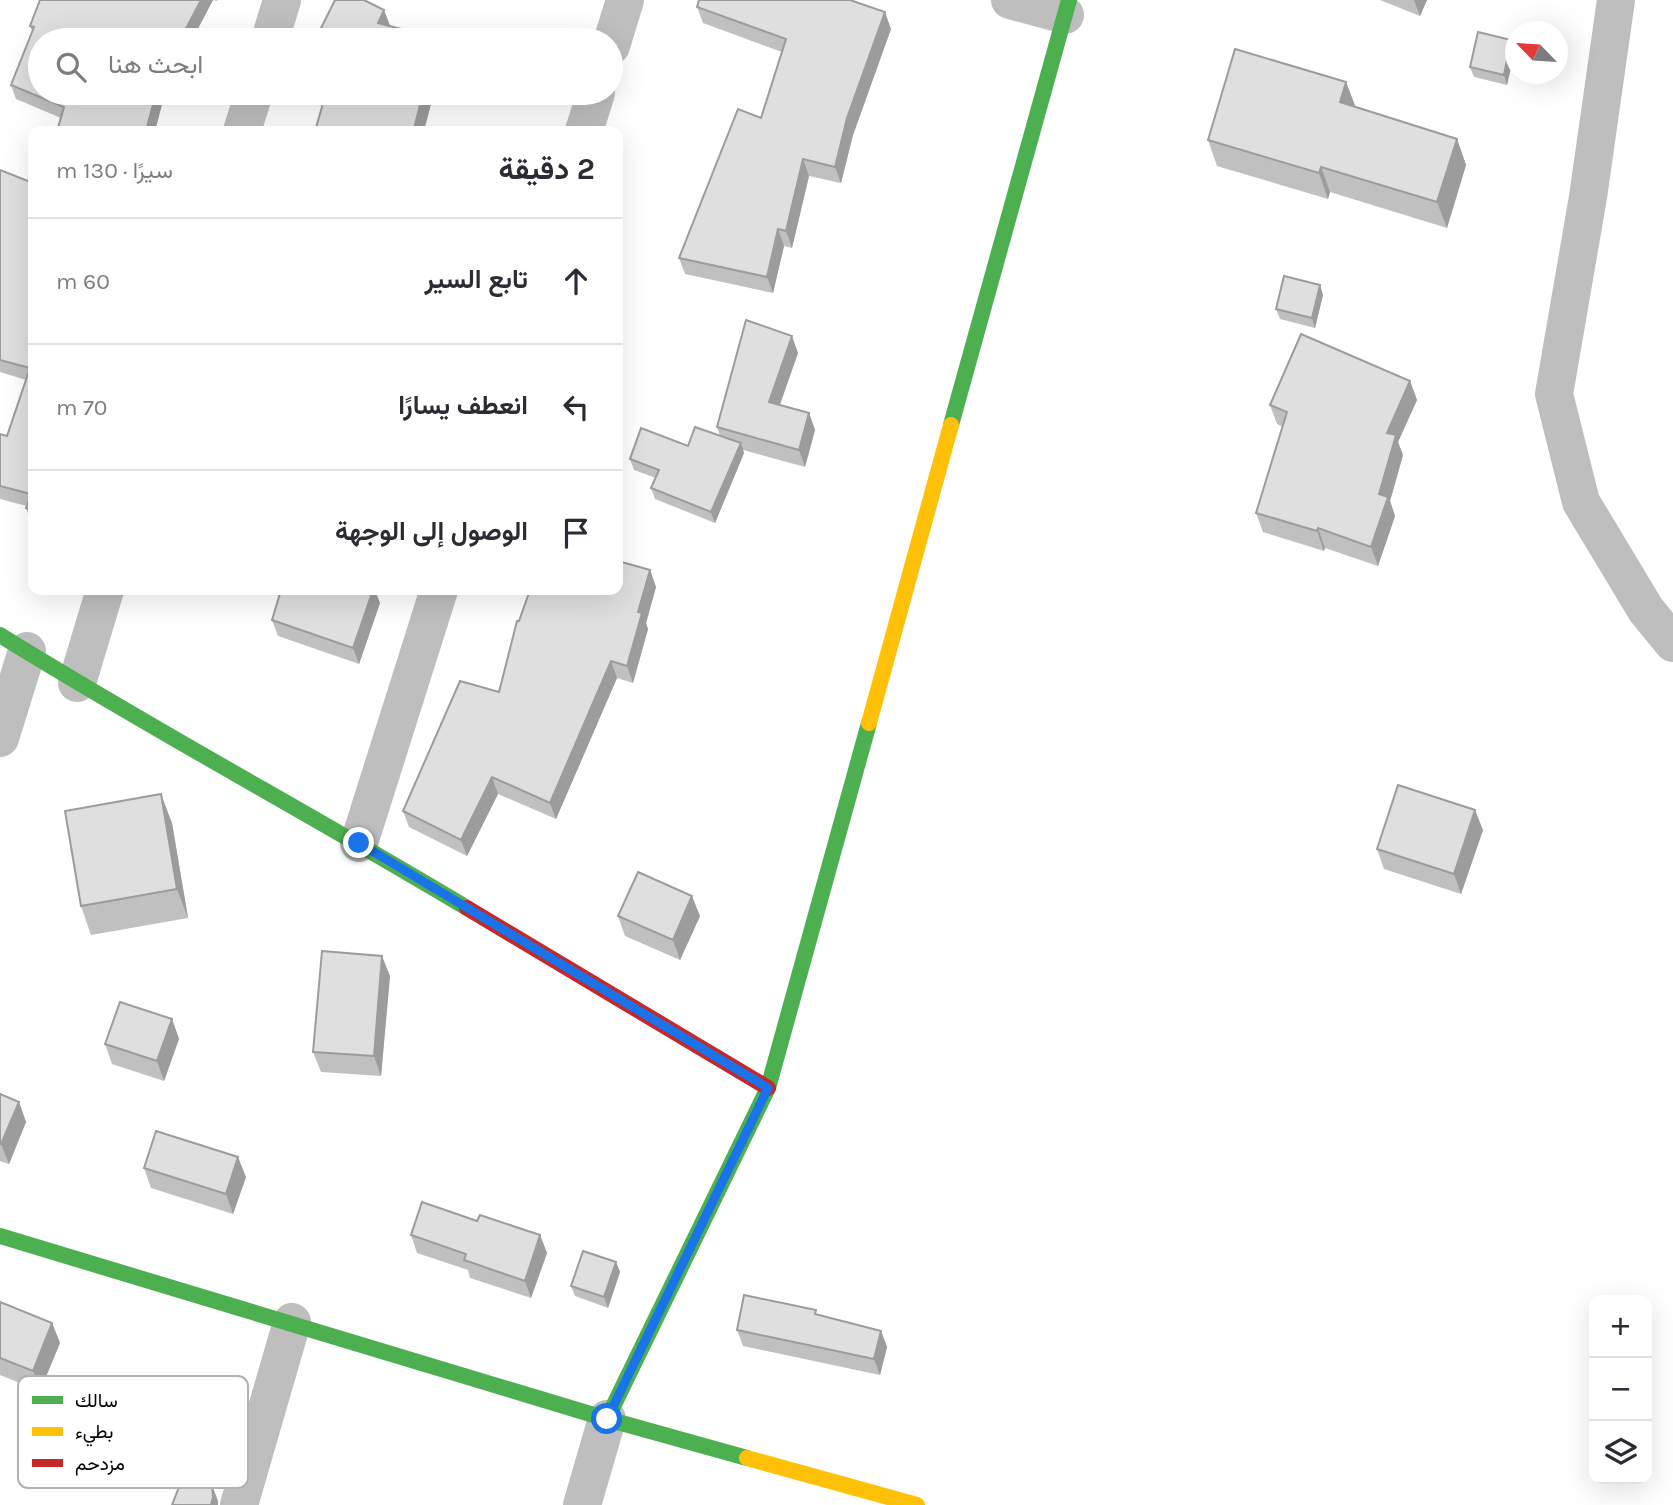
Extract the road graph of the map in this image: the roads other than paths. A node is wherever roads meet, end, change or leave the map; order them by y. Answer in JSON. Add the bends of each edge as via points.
{"nodes":[{"id":1,"x":282,"y":0,"type":"edge"},
{"id":2,"x":625,"y":0,"type":"edge"},
{"id":3,"x":1010,"y":0,"type":"edge"},
{"id":4,"x":1616,"y":0,"type":"edge"},
{"id":5,"x":1067,"y":7,"type":"edge"},
{"id":6,"x":274,"y":28,"type":"edge"},
{"id":7,"x":616,"y":28,"type":"edge"},
{"id":8,"x":250,"y":105,"type":"edge"},
{"id":9,"x":592,"y":105,"type":"edge"},
{"id":10,"x":244,"y":126,"type":"edge"},
{"id":11,"x":586,"y":126,"type":"edge"},
{"id":12,"x":103,"y":595,"type":"edge"},
{"id":13,"x":437,"y":595,"type":"edge"},
{"id":14,"x":14,"y":643,"type":"edge"},
{"id":15,"x":1673,"y":643,"type":"edge"},
{"id":16,"x":77,"y":682,"type":"junction"},
{"id":17,"x":0,"y":738,"type":"edge"},
{"id":18,"x":359,"y":843,"type":"junction"},
{"id":19,"x":768,"y":1088,"type":"junction"},
{"id":20,"x":0,"y":1236,"type":"edge"},
{"id":21,"x":292,"y":1322,"type":"junction"},
{"id":22,"x":607,"y":1419,"type":"junction"},
{"id":23,"x":248,"y":1474,"type":"edge"},
{"id":24,"x":244,"y":1488,"type":"edge"},
{"id":25,"x":239,"y":1505,"type":"edge"},
{"id":26,"x":582,"y":1505,"type":"edge"},
{"id":27,"x":917,"y":1505,"type":"edge"}],
"edges":[{"from":1,"to":6,"type":"street"},
{"from":2,"to":7,"type":"street"},
{"from":3,"to":5,"type":"street"},
{"from":4,"to":15,"type":"street","via":[[1554,394],[1581,502],[1646,610]]},
{"from":5,"to":19,"type":"street"},
{"from":8,"to":10,"type":"street"},
{"from":9,"to":11,"type":"street"},
{"from":12,"to":16,"type":"street"},
{"from":13,"to":18,"type":"street"},
{"from":14,"to":16,"type":"street"},
{"from":14,"to":17,"type":"street"},
{"from":16,"to":18,"type":"street"},
{"from":18,"to":19,"type":"street"},
{"from":19,"to":22,"type":"street"},
{"from":20,"to":21,"type":"street"},
{"from":21,"to":22,"type":"street"},
{"from":21,"to":23,"type":"street"},
{"from":22,"to":26,"type":"street"},
{"from":22,"to":27,"type":"street"},
{"from":24,"to":25,"type":"street"}]}
